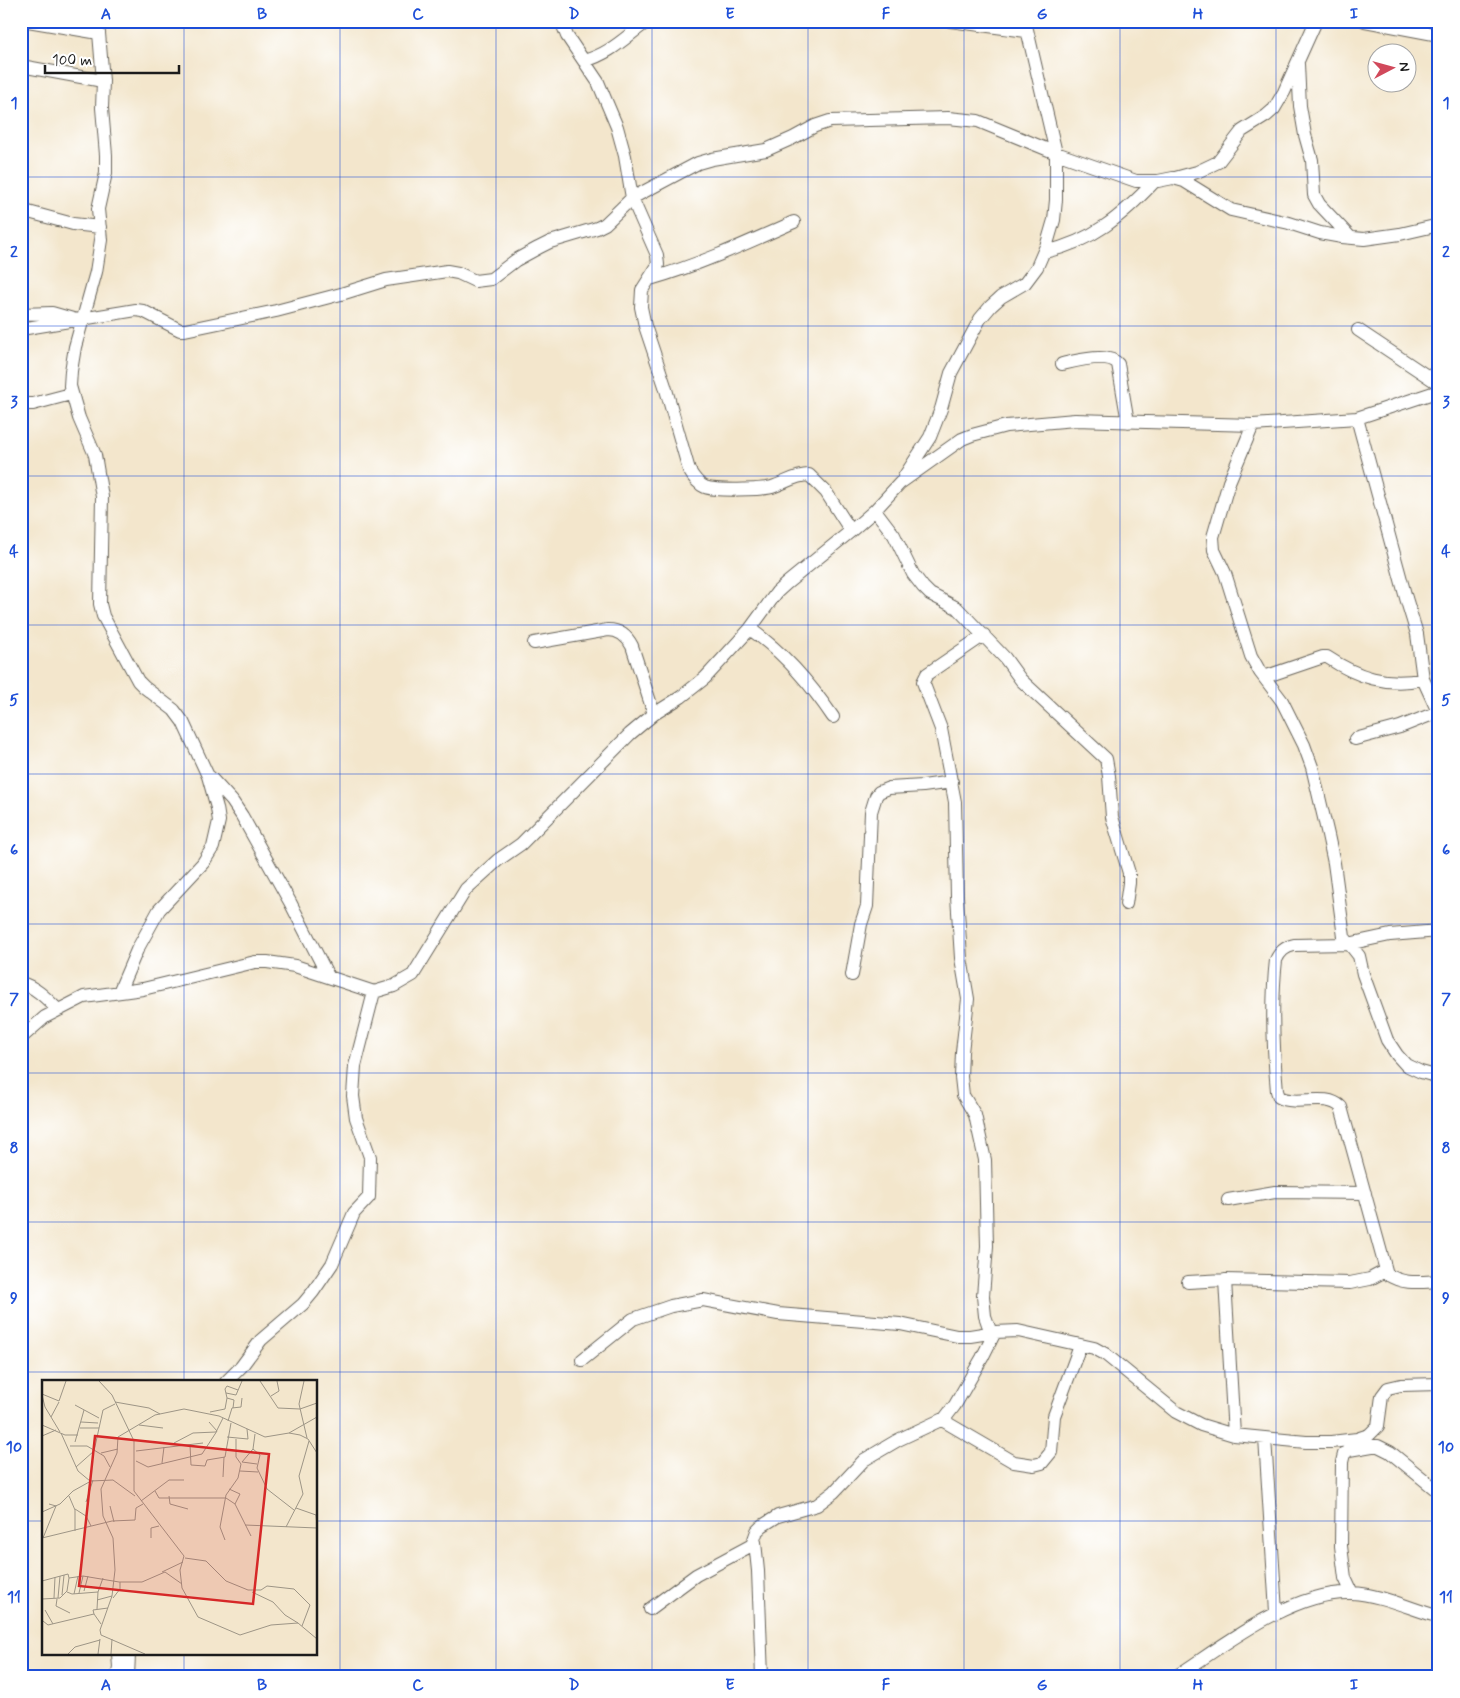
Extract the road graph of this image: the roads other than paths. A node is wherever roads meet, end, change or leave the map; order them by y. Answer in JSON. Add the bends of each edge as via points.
{"nodes":[{"id":1,"x":28,"y":21,"type":"edge"},
{"id":2,"x":561,"y":21,"type":"edge"},
{"id":3,"x":648,"y":21,"type":"edge"},
{"id":4,"x":950,"y":21,"type":"edge"},
{"id":5,"x":1316,"y":21,"type":"edge"},
{"id":6,"x":1365,"y":21,"type":"edge"},
{"id":7,"x":1026,"y":26,"type":"edge"},
{"id":8,"x":97,"y":27,"type":"edge"},
{"id":9,"x":1439,"y":35,"type":"edge"},
{"id":10,"x":584,"y":61,"type":"junction"},
{"id":11,"x":1298,"y":61,"type":"junction"},
{"id":12,"x":21,"y":66,"type":"edge"},
{"id":13,"x":103,"y":81,"type":"junction"},
{"id":14,"x":1056,"y":153,"type":"junction"},
{"id":15,"x":1175,"y":178,"type":"junction"},
{"id":16,"x":1155,"y":181,"type":"junction"},
{"id":17,"x":632,"y":198,"type":"junction"},
{"id":18,"x":21,"y":210,"type":"edge"},
{"id":19,"x":794,"y":222,"type":"dead end"},
{"id":20,"x":1439,"y":225,"type":"edge"},
{"id":21,"x":100,"y":227,"type":"junction"},
{"id":22,"x":1350,"y":238,"type":"junction"},
{"id":23,"x":1045,"y":252,"type":"junction"},
{"id":24,"x":650,"y":279,"type":"junction"},
{"id":25,"x":21,"y":314,"type":"edge"},
{"id":26,"x":79,"y":319,"type":"junction"},
{"id":27,"x":21,"y":329,"type":"edge"},
{"id":28,"x":1358,"y":330,"type":"dead end"},
{"id":29,"x":1062,"y":364,"type":"dead end"},
{"id":30,"x":1439,"y":384,"type":"edge"},
{"id":31,"x":1439,"y":391,"type":"edge"},
{"id":32,"x":71,"y":394,"type":"junction"},
{"id":33,"x":21,"y":404,"type":"edge"},
{"id":34,"x":1357,"y":418,"type":"junction"},
{"id":35,"x":1128,"y":422,"type":"junction"},
{"id":36,"x":1253,"y":425,"type":"junction"},
{"id":37,"x":900,"y":484,"type":"junction"},
{"id":38,"x":875,"y":510,"type":"junction"},
{"id":39,"x":851,"y":531,"type":"junction"},
{"id":40,"x":750,"y":629,"type":"junction"},
{"id":41,"x":984,"y":635,"type":"junction"},
{"id":42,"x":534,"y":644,"type":"dead end"},
{"id":43,"x":1264,"y":677,"type":"junction"},
{"id":44,"x":1423,"y":678,"type":"junction"},
{"id":45,"x":1438,"y":713,"type":"edge"},
{"id":46,"x":654,"y":714,"type":"junction"},
{"id":47,"x":832,"y":716,"type":"dead end"},
{"id":48,"x":1355,"y":739,"type":"dead end"},
{"id":49,"x":208,"y":776,"type":"junction"},
{"id":50,"x":952,"y":782,"type":"junction"},
{"id":51,"x":1126,"y":904,"type":"dead end"},
{"id":52,"x":1439,"y":931,"type":"edge"},
{"id":53,"x":1348,"y":944,"type":"junction"},
{"id":54,"x":852,"y":975,"type":"dead end"},
{"id":55,"x":328,"y":976,"type":"junction"},
{"id":56,"x":21,"y":983,"type":"edge"},
{"id":57,"x":119,"y":992,"type":"junction"},
{"id":58,"x":374,"y":992,"type":"junction"},
{"id":59,"x":58,"y":1009,"type":"junction"},
{"id":60,"x":21,"y":1038,"type":"edge"},
{"id":61,"x":1439,"y":1077,"type":"edge"},
{"id":62,"x":1365,"y":1193,"type":"junction"},
{"id":63,"x":1228,"y":1200,"type":"dead end"},
{"id":64,"x":1386,"y":1271,"type":"junction"},
{"id":65,"x":1225,"y":1280,"type":"junction"},
{"id":66,"x":1439,"y":1280,"type":"edge"},
{"id":67,"x":1188,"y":1282,"type":"dead end"},
{"id":68,"x":993,"y":1332,"type":"junction"},
{"id":69,"x":1080,"y":1346,"type":"junction"},
{"id":70,"x":582,"y":1360,"type":"dead end"},
{"id":71,"x":228,"y":1380,"type":"edge"},
{"id":72,"x":1439,"y":1384,"type":"edge"},
{"id":73,"x":942,"y":1420,"type":"junction"},
{"id":74,"x":1234,"y":1435,"type":"junction"},
{"id":75,"x":1265,"y":1438,"type":"junction"},
{"id":76,"x":1439,"y":1492,"type":"edge"},
{"id":77,"x":754,"y":1542,"type":"junction"},
{"id":78,"x":1352,"y":1593,"type":"junction"},
{"id":79,"x":650,"y":1609,"type":"dead end"},
{"id":80,"x":1276,"y":1612,"type":"junction"},
{"id":81,"x":1439,"y":1615,"type":"edge"},
{"id":82,"x":118,"y":1656,"type":"edge"},
{"id":83,"x":128,"y":1656,"type":"edge"},
{"id":84,"x":117,"y":1677,"type":"edge"},
{"id":85,"x":128,"y":1677,"type":"edge"},
{"id":86,"x":762,"y":1677,"type":"edge"},
{"id":87,"x":1175,"y":1677,"type":"edge"}],
"edges":[{"from":1,"to":8,"type":"street"},
{"from":2,"to":10,"type":"street"},
{"from":3,"to":10,"type":"street","via":[[607,52]]},
{"from":4,"to":7,"type":"street"},
{"from":5,"to":11,"type":"street"},
{"from":6,"to":9,"type":"street"},
{"from":7,"to":14,"type":"street"},
{"from":8,"to":13,"type":"street"},
{"from":10,"to":17,"type":"street","via":[[598,82],[617,127]]},
{"from":11,"to":15,"type":"street","via":[[1284,92],[1269,114],[1242,130],[1218,162]]},
{"from":11,"to":22,"type":"street","via":[[1300,106],[1312,160],[1314,195],[1318,204]]},
{"from":12,"to":13,"type":"street"},
{"from":13,"to":21,"type":"street","via":[[106,166],[98,209]]},
{"from":14,"to":16,"type":"street","via":[[1136,181]]},
{"from":14,"to":17,"type":"street","via":[[970,120],[830,121],[766,150],[698,164]]},
{"from":14,"to":23,"type":"street","via":[[1055,211]]},
{"from":15,"to":16,"type":"street"},
{"from":15,"to":22,"type":"street","via":[[1231,210],[1289,223],[1320,234]]},
{"from":16,"to":23,"type":"street","via":[[1091,236]]},
{"from":17,"to":24,"type":"street","via":[[659,261]]},
{"from":17,"to":26,"type":"street","via":[[605,224],[544,245],[491,279],[475,281],[447,272],[386,280],[276,311],[185,330],[140,311]]},
{"from":18,"to":21,"type":"street","via":[[73,224]]},
{"from":19,"to":24,"type":"street","via":[[751,242]]},
{"from":20,"to":22,"type":"street","via":[[1400,234]]},
{"from":21,"to":26,"type":"street","via":[[96,272]]},
{"from":23,"to":37,"type":"street","via":[[1025,283],[1001,297],[980,319],[951,373],[930,437]]},
{"from":24,"to":39,"type":"street","via":[[641,293],[644,326],[665,386],[685,461],[694,478],[714,490],[764,488],[809,475],[826,492]]},
{"from":25,"to":26,"type":"street","via":[[52,313]]},
{"from":26,"to":27,"type":"street"},
{"from":26,"to":32,"type":"street"},
{"from":28,"to":30,"type":"street"},
{"from":29,"to":35,"type":"street","via":[[1091,359],[1116,360]]},
{"from":31,"to":34,"type":"street"},
{"from":32,"to":33,"type":"street"},
{"from":32,"to":49,"type":"street","via":[[95,455],[102,497],[102,616],[138,681],[178,715]]},
{"from":34,"to":36,"type":"street"},
{"from":34,"to":44,"type":"street","via":[[1417,634]]},
{"from":35,"to":36,"type":"street"},
{"from":35,"to":37,"type":"street","via":[[1037,422],[977,433],[962,439]]},
{"from":36,"to":43,"type":"street","via":[[1229,482],[1212,544],[1227,578],[1251,656]]},
{"from":37,"to":38,"type":"street"},
{"from":38,"to":39,"type":"street"},
{"from":38,"to":41,"type":"street","via":[[894,536],[922,587],[954,605]]},
{"from":39,"to":40,"type":"street","via":[[777,592]]},
{"from":40,"to":46,"type":"street","via":[[705,678]]},
{"from":40,"to":47,"type":"street","via":[[771,644],[808,683]]},
{"from":41,"to":50,"type":"street","via":[[927,674],[923,681],[941,729]]},
{"from":41,"to":51,"type":"street","via":[[1021,680],[1106,759],[1112,817],[1129,873]]},
{"from":42,"to":46,"type":"street","via":[[608,630],[623,634],[632,646]]},
{"from":43,"to":44,"type":"street","via":[[1327,657],[1354,672],[1382,681],[1397,683]]},
{"from":43,"to":53,"type":"street","via":[[1296,726],[1312,767],[1334,863],[1343,933]]},
{"from":44,"to":45,"type":"street"},
{"from":45,"to":48,"type":"street"},
{"from":46,"to":58,"type":"street","via":[[521,844],[466,889],[413,975]]},
{"from":49,"to":55,"type":"street","via":[[242,816]]},
{"from":49,"to":57,"type":"street","via":[[219,821],[214,846],[203,863],[159,910]]},
{"from":50,"to":54,"type":"street","via":[[889,788],[876,796],[870,818],[867,906]]},
{"from":50,"to":68,"type":"street","via":[[961,958],[968,999],[962,1084],[963,1096],[975,1115],[985,1160],[987,1246],[984,1296],[985,1316]]},
{"from":52,"to":53,"type":"street","via":[[1390,935]]},
{"from":53,"to":61,"type":"street","via":[[1359,956],[1374,1005],[1394,1051],[1410,1067]]},
{"from":53,"to":62,"type":"street","via":[[1294,945],[1279,954],[1272,1030],[1278,1095],[1288,1101],[1329,1100],[1341,1107]]},
{"from":55,"to":57,"type":"street","via":[[295,966],[255,962]]},
{"from":55,"to":58,"type":"street"},
{"from":56,"to":59,"type":"street","via":[[39,992]]},
{"from":57,"to":59,"type":"street","via":[[84,998]]},
{"from":58,"to":71,"type":"street","via":[[355,1066],[353,1096],[356,1118],[370,1157],[369,1196],[354,1213],[332,1264],[313,1292],[258,1344]]},
{"from":59,"to":60,"type":"street"},
{"from":62,"to":63,"type":"street","via":[[1274,1192]]},
{"from":62,"to":64,"type":"street"},
{"from":64,"to":65,"type":"street","via":[[1370,1279],[1350,1283]]},
{"from":64,"to":66,"type":"street","via":[[1389,1276],[1404,1282]]},
{"from":65,"to":67,"type":"street"},
{"from":65,"to":74,"type":"street"},
{"from":68,"to":69,"type":"street","via":[[1018,1331]]},
{"from":68,"to":70,"type":"street","via":[[957,1336],[900,1324],[778,1314],[703,1300],[671,1306],[633,1319]]},
{"from":68,"to":73,"type":"street","via":[[952,1410]]},
{"from":69,"to":73,"type":"street","via":[[1054,1416],[1051,1452],[1042,1463],[1014,1462]]},
{"from":69,"to":74,"type":"street","via":[[1106,1354],[1188,1419]]},
{"from":72,"to":75,"type":"street","via":[[1388,1388],[1382,1396],[1378,1426],[1363,1437],[1331,1442]]},
{"from":73,"to":77,"type":"street","via":[[864,1460],[817,1505],[778,1516],[762,1526]]},
{"from":74,"to":75,"type":"street"},
{"from":75,"to":80,"type":"street"},
{"from":76,"to":78,"type":"street","via":[[1378,1446],[1353,1448],[1344,1454],[1341,1546],[1345,1578]]},
{"from":77,"to":79,"type":"street","via":[[747,1549],[688,1580]]},
{"from":77,"to":86,"type":"street"},
{"from":78,"to":80,"type":"street","via":[[1320,1597]]},
{"from":78,"to":81,"type":"street"},
{"from":80,"to":87,"type":"street"},
{"from":82,"to":84,"type":"street"},
{"from":83,"to":85,"type":"street"}]}
